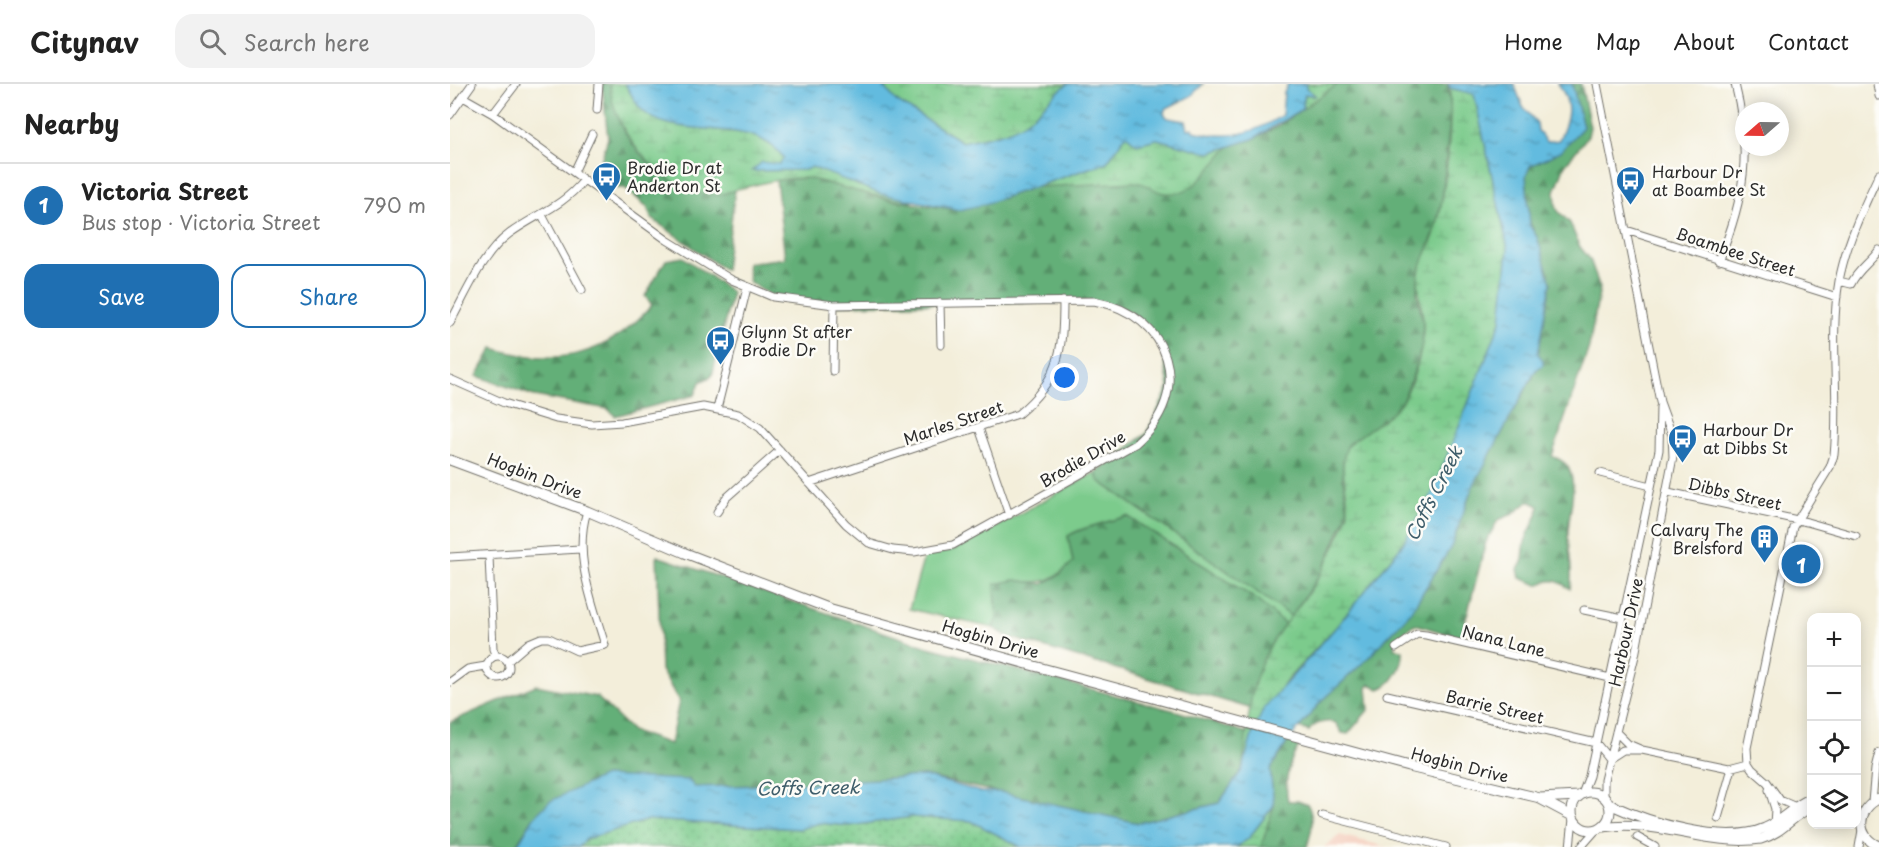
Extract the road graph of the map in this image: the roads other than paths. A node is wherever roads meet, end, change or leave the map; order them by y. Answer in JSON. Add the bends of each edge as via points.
{"nodes":[{"id":1,"x":472,"y":84,"type":"edge"},
{"id":2,"x":516,"y":84,"type":"edge"},
{"id":3,"x":598,"y":84,"type":"edge"},
{"id":4,"x":1597,"y":84,"type":"edge"},
{"id":5,"x":1735,"y":84,"type":"edge"},
{"id":6,"x":1877,"y":84,"type":"edge"},
{"id":7,"x":1879,"y":96,"type":"edge"},
{"id":8,"x":463,"y":97,"type":"junction"},
{"id":9,"x":597,"y":110,"type":"dead end"},
{"id":10,"x":493,"y":114,"type":"junction"},
{"id":11,"x":450,"y":115,"type":"edge"},
{"id":12,"x":591,"y":134,"type":"dead end"},
{"id":13,"x":574,"y":172,"type":"junction"},
{"id":14,"x":1879,"y":174,"type":"edge"},
{"id":15,"x":584,"y":180,"type":"junction"},
{"id":16,"x":542,"y":215,"type":"junction"},
{"id":17,"x":1626,"y":230,"type":"junction"},
{"id":18,"x":1879,"y":250,"type":"edge"},
{"id":19,"x":1719,"y":261,"type":"junction"},
{"id":20,"x":1839,"y":281,"type":"junction"},
{"id":21,"x":747,"y":288,"type":"junction"},
{"id":22,"x":582,"y":290,"type":"dead end"},
{"id":23,"x":1837,"y":297,"type":"junction"},
{"id":24,"x":1063,"y":302,"type":"junction"},
{"id":25,"x":940,"y":303,"type":"junction"},
{"id":26,"x":834,"y":305,"type":"junction"},
{"id":27,"x":450,"y":322,"type":"edge"},
{"id":28,"x":942,"y":345,"type":"dead end"},
{"id":29,"x":833,"y":371,"type":"dead end"},
{"id":30,"x":450,"y":379,"type":"edge"},
{"id":31,"x":1660,"y":402,"type":"junction"},
{"id":32,"x":717,"y":409,"type":"junction"},
{"id":33,"x":979,"y":428,"type":"junction"},
{"id":34,"x":780,"y":450,"type":"junction"},
{"id":35,"x":450,"y":460,"type":"edge"},
{"id":36,"x":1600,"y":473,"type":"dead end"},
{"id":37,"x":809,"y":483,"type":"junction"},
{"id":38,"x":1651,"y":486,"type":"junction"},
{"id":39,"x":1668,"y":492,"type":"junction"},
{"id":40,"x":587,"y":511,"type":"junction"},
{"id":41,"x":717,"y":512,"type":"dead end"},
{"id":42,"x":1009,"y":515,"type":"junction"},
{"id":43,"x":1796,"y":521,"type":"junction"},
{"id":44,"x":1856,"y":536,"type":"dead end"},
{"id":45,"x":580,"y":549,"type":"junction"},
{"id":46,"x":450,"y":556,"type":"edge"},
{"id":47,"x":489,"y":556,"type":"junction"},
{"id":48,"x":1584,"y":610,"type":"dead end"},
{"id":49,"x":1623,"y":618,"type":"junction"},
{"id":50,"x":1396,"y":648,"type":"dead end"},
{"id":51,"x":496,"y":656,"type":"junction"},
{"id":52,"x":507,"y":661,"type":"junction"},
{"id":53,"x":486,"y":666,"type":"junction"},
{"id":54,"x":1610,"y":678,"type":"junction"},
{"id":55,"x":450,"y":682,"type":"edge"},
{"id":56,"x":1387,"y":695,"type":"dead end"},
{"id":57,"x":1616,"y":732,"type":"junction"},
{"id":58,"x":1596,"y":743,"type":"junction"},
{"id":59,"x":1642,"y":750,"type":"junction"},
{"id":60,"x":1879,"y":753,"type":"edge"},
{"id":61,"x":1609,"y":759,"type":"junction"},
{"id":62,"x":1748,"y":763,"type":"junction"},
{"id":63,"x":1732,"y":768,"type":"junction"},
{"id":64,"x":1767,"y":782,"type":"junction"},
{"id":65,"x":1580,"y":795,"type":"junction"},
{"id":66,"x":1540,"y":798,"type":"junction"},
{"id":67,"x":1607,"y":800,"type":"junction"},
{"id":68,"x":1807,"y":801,"type":"edge"},
{"id":69,"x":1874,"y":802,"type":"edge"},
{"id":70,"x":1796,"y":807,"type":"junction"},
{"id":71,"x":1807,"y":810,"type":"edge"},
{"id":72,"x":1322,"y":815,"type":"dead end"},
{"id":73,"x":1573,"y":818,"type":"junction"},
{"id":74,"x":1718,"y":818,"type":"dead end"},
{"id":75,"x":1861,"y":820,"type":"edge"},
{"id":76,"x":1774,"y":824,"type":"junction"},
{"id":77,"x":1861,"y":826,"type":"edge"},
{"id":78,"x":1599,"y":828,"type":"junction"},
{"id":79,"x":1860,"y":829,"type":"edge"},
{"id":80,"x":1637,"y":837,"type":"dead end"},
{"id":81,"x":1446,"y":847,"type":"edge"},
{"id":82,"x":1570,"y":847,"type":"edge"},
{"id":83,"x":1581,"y":847,"type":"edge"},
{"id":84,"x":1654,"y":847,"type":"edge"},
{"id":85,"x":1859,"y":847,"type":"edge"},
{"id":86,"x":1879,"y":847,"type":"edge"}],
"edges":[{"from":1,"to":8,"type":"street"},
{"from":2,"to":10,"type":"street"},
{"from":3,"to":9,"type":"street"},
{"from":4,"to":17,"type":"street","name":"Harbour Drive"},
{"from":5,"to":19,"type":"street","via":[[1742,123],[1743,186]]},
{"from":6,"to":7,"type":"street"},
{"from":8,"to":10,"type":"street","name":"Brodie Drive"},
{"from":8,"to":11,"type":"street"},
{"from":10,"to":13,"type":"street","name":"Brodie Drive"},
{"from":12,"to":13,"type":"street"},
{"from":13,"to":15,"type":"street","name":"Brodie Drive"},
{"from":14,"to":20,"type":"street","via":[[1849,243]]},
{"from":15,"to":16,"type":"street","via":[[572,195]]},
{"from":15,"to":21,"type":"street","name":"Brodie Drive","via":[[667,240]]},
{"from":16,"to":22,"type":"street"},
{"from":16,"to":27,"type":"street","via":[[508,234],[491,252]]},
{"from":17,"to":19,"type":"street","name":"Boambee Street"},
{"from":17,"to":31,"type":"street","name":"Harbour Drive"},
{"from":18,"to":20,"type":"street","via":[[1870,263],[1857,271],[1851,284]]},
{"from":19,"to":23,"type":"street","name":"Boambee Street"},
{"from":20,"to":23,"type":"street"},
{"from":21,"to":26,"type":"street","name":"Brodie Drive","via":[[787,300]]},
{"from":21,"to":32,"type":"street"},
{"from":23,"to":43,"type":"street","via":[[1834,455]]},
{"from":24,"to":25,"type":"street","name":"Brodie Drive"},
{"from":24,"to":33,"type":"street","name":"Marles Street","via":[[1063,337],[1050,382],[1018,414]]},
{"from":24,"to":42,"type":"street","name":"Brodie Drive","via":[[1113,305],[1149,327],[1162,346],[1168,368],[1166,401],[1153,428],[1135,444]]},
{"from":25,"to":26,"type":"street","name":"Brodie Drive"},
{"from":25,"to":28,"type":"street"},
{"from":26,"to":29,"type":"street"},
{"from":30,"to":32,"type":"street","name":"Brodie Drive","via":[[525,410],[592,424],[652,418],[694,408]]},
{"from":31,"to":38,"type":"street","name":"Harbour Drive","via":[[1661,435]]},
{"from":31,"to":39,"type":"street","name":"Harbour Drive","via":[[1672,435]]},
{"from":32,"to":34,"type":"street","name":"Brodie Drive","via":[[754,423]]},
{"from":33,"to":37,"type":"street","name":"Marles Street"},
{"from":33,"to":42,"type":"street"},
{"from":34,"to":37,"type":"street","name":"Brodie Drive"},
{"from":34,"to":41,"type":"street","via":[[726,498]]},
{"from":35,"to":40,"type":"main road","name":"Hogbin Drive"},
{"from":36,"to":38,"type":"street"},
{"from":37,"to":42,"type":"street","name":"Brodie Drive","via":[[868,543],[893,550],[914,552],[953,545]]},
{"from":38,"to":49,"type":"street","name":"Harbour Drive"},
{"from":39,"to":43,"type":"street","name":"Dibbs Street"},
{"from":39,"to":57,"type":"street","name":"Harbour Drive"},
{"from":40,"to":45,"type":"street"},
{"from":40,"to":66,"type":"main road","name":"Hogbin Drive","via":[[828,608],[1314,742]]},
{"from":43,"to":44,"type":"street","name":"Dibbs Street"},
{"from":43,"to":62,"type":"street","via":[[1746,748]]},
{"from":45,"to":47,"type":"street"},
{"from":45,"to":52,"type":"street","via":[[605,645],[577,651],[541,638]]},
{"from":46,"to":47,"type":"street"},
{"from":47,"to":51,"type":"street"},
{"from":48,"to":49,"type":"street"},
{"from":49,"to":54,"type":"street","name":"Harbour Drive"},
{"from":50,"to":54,"type":"street","name":"Nana Lane","via":[[1417,634],[1426,635]]},
{"from":51,"to":52,"type":"street"},
{"from":51,"to":53,"type":"street"},
{"from":52,"to":53,"type":"street","via":[[507,673],[499,678],[490,675]]},
{"from":53,"to":55,"type":"street","via":[[468,669]]},
{"from":54,"to":58,"type":"street","name":"Harbour Drive"},
{"from":56,"to":58,"type":"street","name":"Barrie Street"},
{"from":57,"to":59,"type":"street","via":[[1628,744]]},
{"from":57,"to":61,"type":"street","name":"Harbour Drive"},
{"from":58,"to":61,"type":"street"},
{"from":58,"to":65,"type":"street","name":"Harbour Drive","via":[[1589,776]]},
{"from":59,"to":61,"type":"street","via":[[1623,750]]},
{"from":59,"to":63,"type":"street"},
{"from":60,"to":69,"type":"street"},
{"from":61,"to":67,"type":"street","name":"Harbour Drive","via":[[1604,780]]},
{"from":62,"to":63,"type":"street"},
{"from":62,"to":64,"type":"street"},
{"from":63,"to":74,"type":"street"},
{"from":64,"to":70,"type":"street","via":[[1780,800]]},
{"from":64,"to":76,"type":"street","via":[[1775,809]]},
{"from":65,"to":66,"type":"main road","name":"Hogbin Drive"},
{"from":65,"to":67,"type":"main road","via":[[1594,791]]},
{"from":65,"to":73,"type":"main road","via":[[1572,805]]},
{"from":66,"to":73,"type":"main road","name":"Hogbin Drive"},
{"from":67,"to":76,"type":"main road","via":[[1645,819],[1709,833],[1753,832]]},
{"from":67,"to":78,"type":"main road","via":[[1610,817]]},
{"from":68,"to":70,"type":"main road"},
{"from":69,"to":75,"type":"main road","via":[[1864,810]]},
{"from":70,"to":76,"type":"main road"},
{"from":71,"to":78,"type":"main road","via":[[1770,836],[1746,842],[1705,840],[1630,824]]},
{"from":72,"to":81,"type":"street"},
{"from":73,"to":78,"type":"main road","via":[[1581,827]]},
{"from":73,"to":82,"type":"street"},
{"from":77,"to":86,"type":"main road","via":[[1869,841]]},
{"from":78,"to":83,"type":"street"},
{"from":79,"to":85,"type":"street"},
{"from":80,"to":84,"type":"street"}]}
